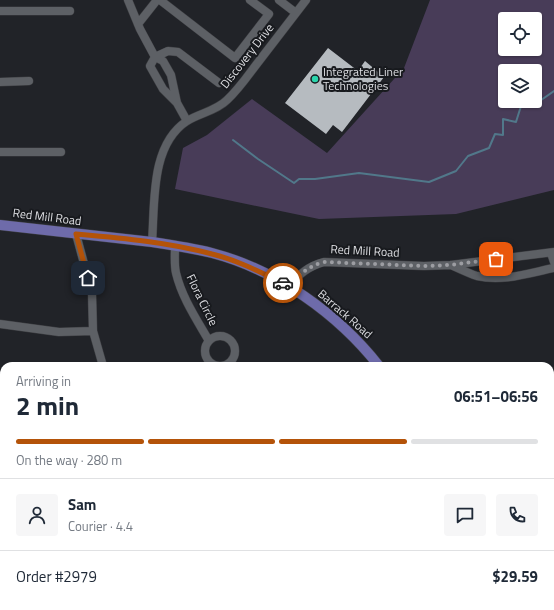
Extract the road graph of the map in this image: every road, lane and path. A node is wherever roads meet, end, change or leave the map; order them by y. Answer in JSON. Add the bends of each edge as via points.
{"nodes":[{"id":1,"x":128,"y":0,"type":"edge"},
{"id":2,"x":158,"y":0,"type":"edge"},
{"id":3,"x":250,"y":0,"type":"edge"},
{"id":4,"x":279,"y":0,"type":"edge"},
{"id":5,"x":306,"y":0,"type":"edge"},
{"id":6,"x":0,"y":11,"type":"edge"},
{"id":7,"x":70,"y":11,"type":"dead end"},
{"id":8,"x":296,"y":13,"type":"junction"},
{"id":9,"x":138,"y":24,"type":"junction"},
{"id":10,"x":155,"y":57,"type":"junction"},
{"id":11,"x":29,"y":81,"type":"dead end"},
{"id":12,"x":0,"y":82,"type":"edge"},
{"id":13,"x":219,"y":83,"type":"dead end"},
{"id":14,"x":177,"y":103,"type":"junction"},
{"id":15,"x":188,"y":121,"type":"junction"},
{"id":16,"x":0,"y":152,"type":"edge"},
{"id":17,"x":61,"y":152,"type":"dead end"},
{"id":18,"x":0,"y":225,"type":"edge"},
{"id":19,"x":76,"y":234,"type":"junction"},
{"id":20,"x":152,"y":242,"type":"junction"},
{"id":21,"x":175,"y":245,"type":"junction"},
{"id":22,"x":553,"y":253,"type":"edge"},
{"id":23,"x":554,"y":262,"type":"edge"},
{"id":24,"x":450,"y":265,"type":"junction"},
{"id":25,"x":554,"y":268,"type":"edge"},
{"id":26,"x":288,"y":286,"type":"junction"},
{"id":27,"x":0,"y":324,"type":"edge"},
{"id":28,"x":93,"y":331,"type":"junction"},
{"id":29,"x":209,"y":341,"type":"dead end"},
{"id":30,"x":102,"y":362,"type":"edge"},
{"id":31,"x":377,"y":362,"type":"edge"}],
"edges":[{"from":1,"to":9,"type":"street"},
{"from":2,"to":3,"type":"street","via":[[235,58],[269,14]]},
{"from":2,"to":9,"type":"street"},
{"from":4,"to":8,"type":"street"},
{"from":5,"to":8,"type":"street","name":"Discovery Drive"},
{"from":6,"to":7,"type":"street"},
{"from":8,"to":15,"type":"street","name":"Discovery Drive","via":[[227,100]]},
{"from":9,"to":10,"type":"street"},
{"from":10,"to":13,"type":"street","via":[[168,51],[178,52]]},
{"from":10,"to":14,"type":"street","via":[[163,61],[171,76]]},
{"from":10,"to":14,"type":"street","via":[[150,66],[163,89]]},
{"from":11,"to":12,"type":"street"},
{"from":14,"to":15,"type":"street"},
{"from":15,"to":20,"type":"street","name":"Discovery Drive","via":[[178,128],[170,139],[163,150],[157,169]]},
{"from":16,"to":17,"type":"street"},
{"from":18,"to":19,"type":"main road","name":"Red Mill Road"},
{"from":19,"to":20,"type":"main road","name":"Red Mill Road"},
{"from":19,"to":28,"type":"street","via":[[92,293]]},
{"from":20,"to":21,"type":"main road","name":"Red Mill Road"},
{"from":21,"to":26,"type":"main road","name":"Red Mill Road","via":[[231,260]]},
{"from":21,"to":29,"type":"street","name":"Flora Circle","via":[[179,282]]},
{"from":22,"to":23,"type":"street"},
{"from":22,"to":24,"type":"street","name":"Red Mill Road"},
{"from":24,"to":25,"type":"street","via":[[479,276],[497,278]]},
{"from":24,"to":26,"type":"street","name":"Red Mill Road","via":[[399,266],[324,262],[305,270]]},
{"from":26,"to":31,"type":"main road","name":"Barrack Road","via":[[332,317]]},
{"from":27,"to":28,"type":"street","via":[[59,332]]},
{"from":28,"to":30,"type":"street"}]}
